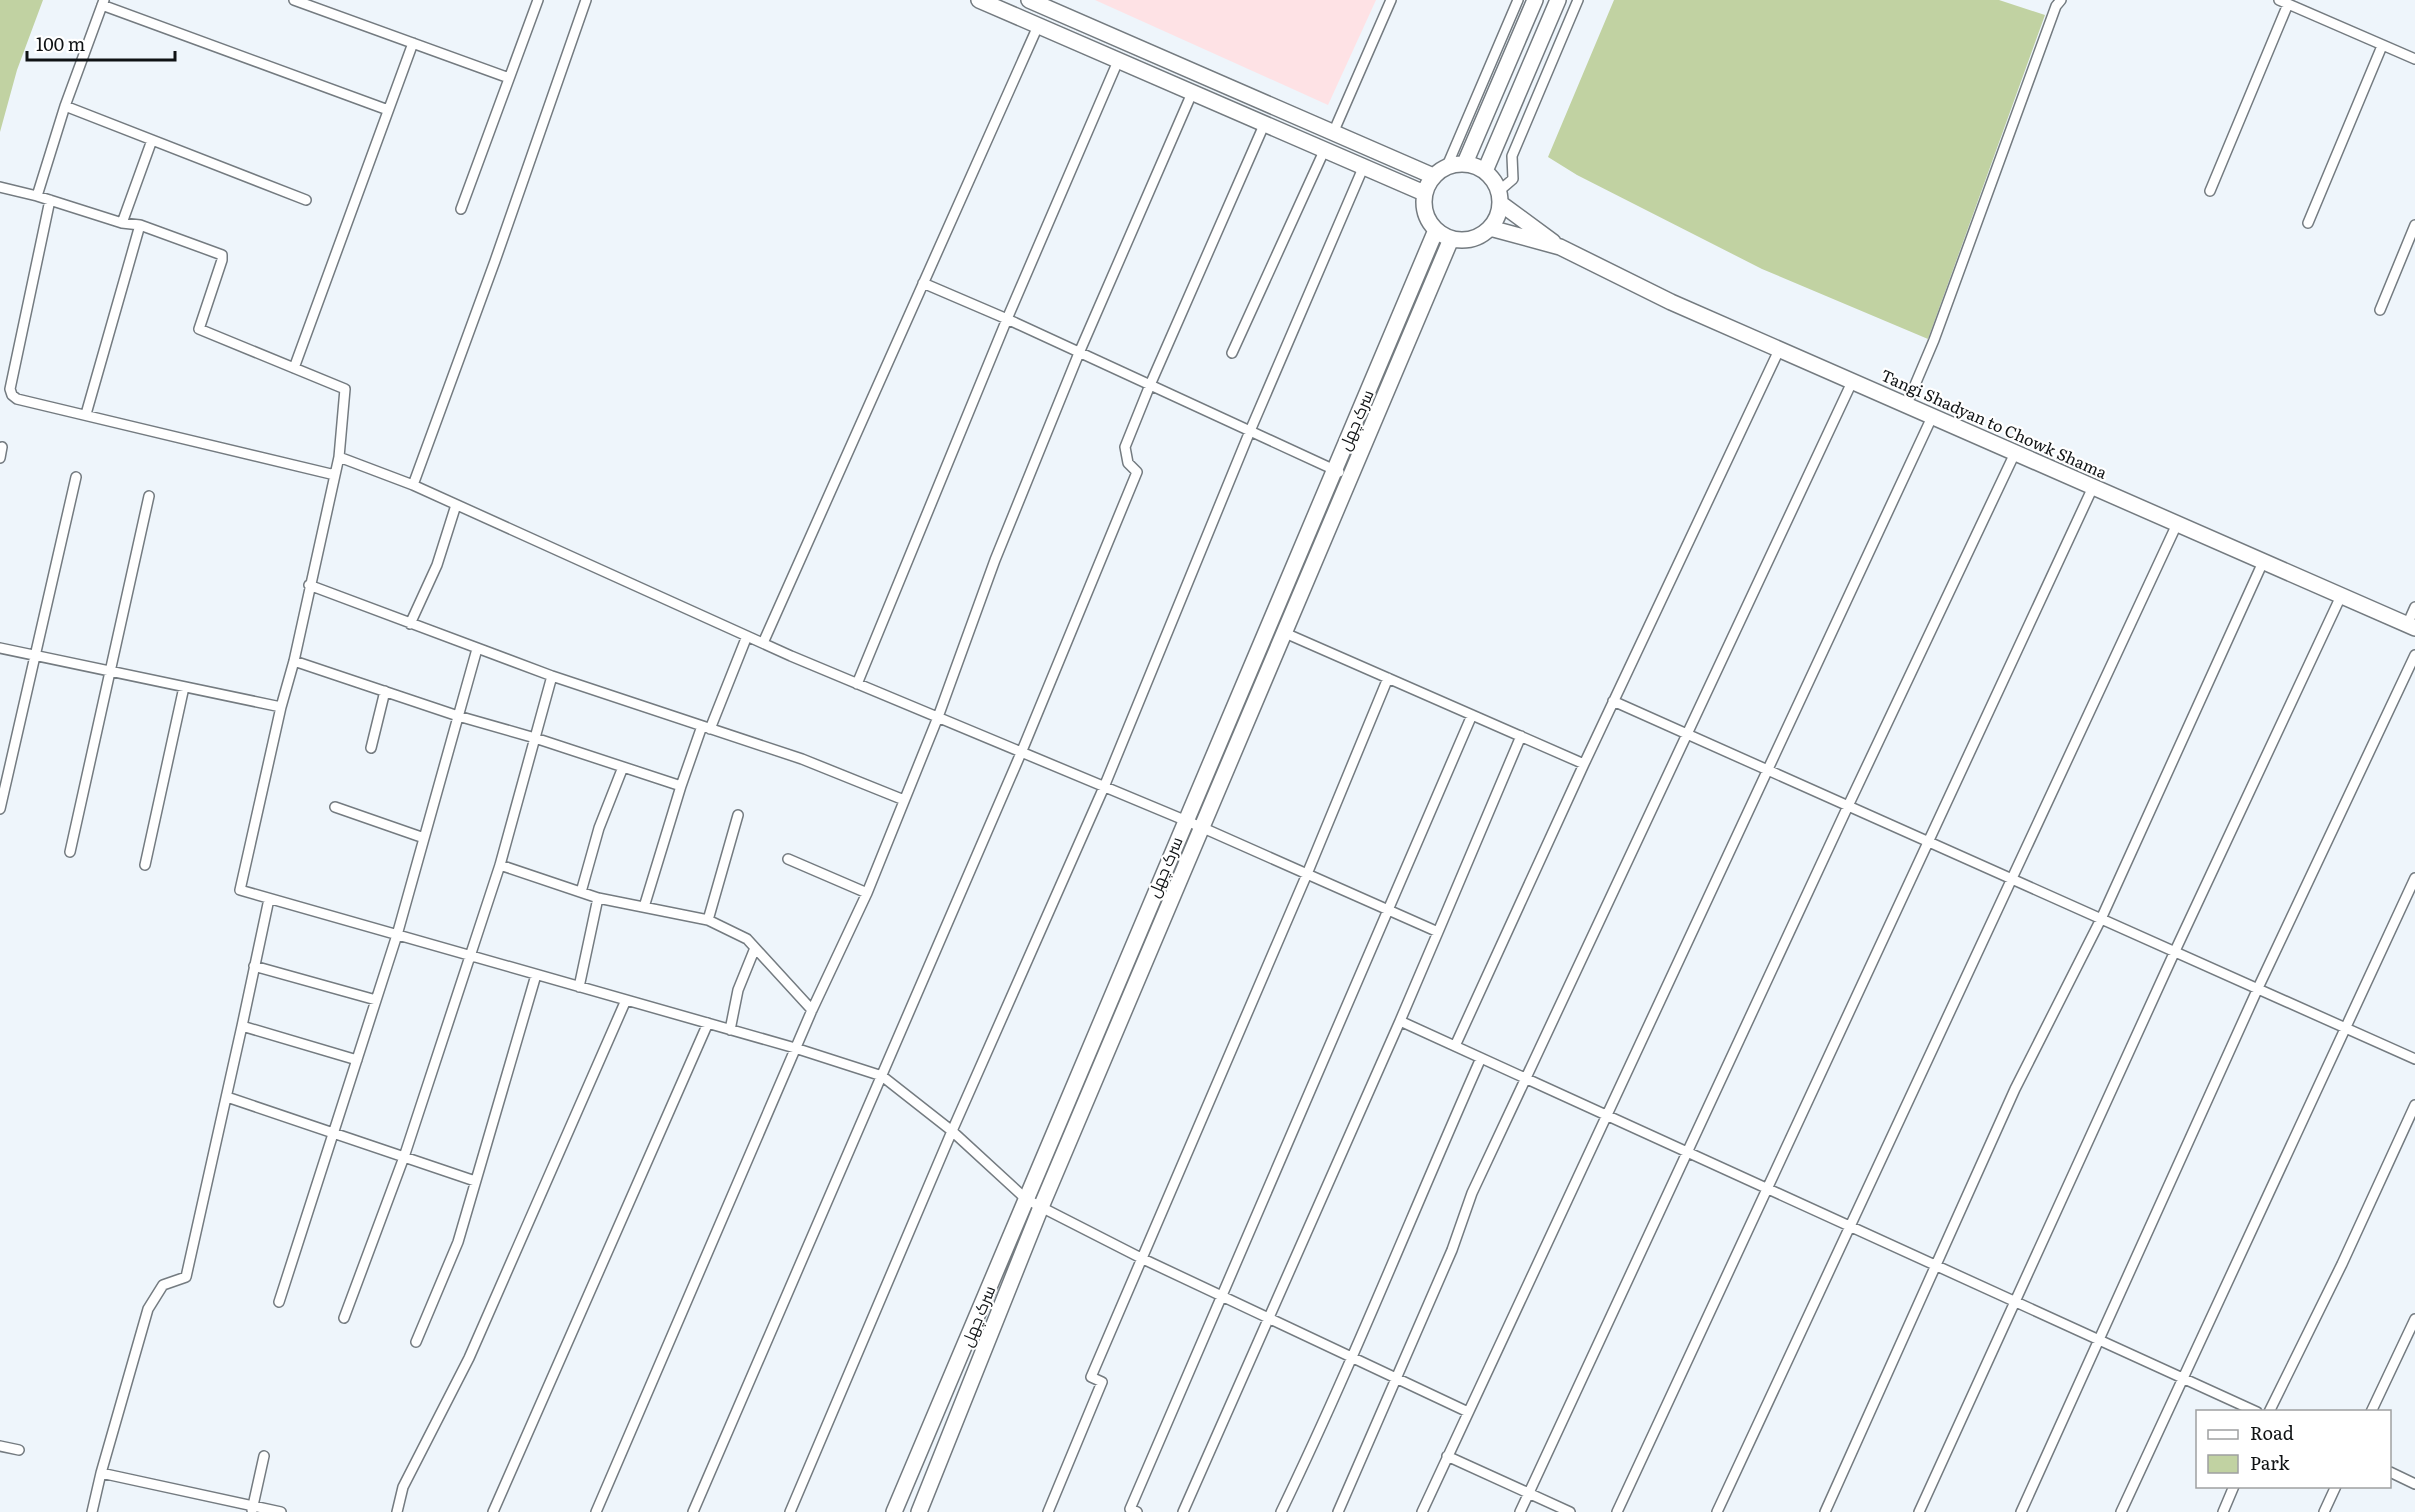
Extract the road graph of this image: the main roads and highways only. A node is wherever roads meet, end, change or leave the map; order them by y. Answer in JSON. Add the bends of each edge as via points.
{"nodes":[{"id":1,"x":979,"y":0,"type":"edge"},
{"id":2,"x":1029,"y":0,"type":"edge"},
{"id":3,"x":1535,"y":0,"type":"edge"},
{"id":4,"x":1558,"y":0,"type":"edge"},
{"id":5,"x":1465,"y":163,"type":"junction"},
{"id":6,"x":1485,"y":171,"type":"junction"},
{"id":7,"x":1433,"y":176,"type":"junction"},
{"id":8,"x":1424,"y":193,"type":"junction"},
{"id":9,"x":1499,"y":197,"type":"junction"},
{"id":10,"x":1490,"y":228,"type":"junction"},
{"id":11,"x":1436,"y":230,"type":"junction"},
{"id":12,"x":1451,"y":239,"type":"junction"},
{"id":13,"x":1560,"y":247,"type":"junction"},
{"id":14,"x":2411,"y":627,"type":"edge"},
{"id":15,"x":894,"y":1512,"type":"edge"},
{"id":16,"x":919,"y":1512,"type":"edge"}],
"edges":[{"from":1,"to":8,"type":"main road"},
{"from":2,"to":7,"type":"main road"},
{"from":3,"to":5,"type":"main road"},
{"from":4,"to":6,"type":"main road"},
{"from":5,"to":6,"type":"main road"},
{"from":5,"to":7,"type":"main road","via":[[1447,166]]},
{"from":6,"to":9,"type":"main road","via":[[1494,180]]},
{"from":7,"to":8,"type":"main road"},
{"from":8,"to":11,"type":"main road","via":[[1428,221]]},
{"from":9,"to":10,"type":"main road","via":[[1497,216]]},
{"from":9,"to":13,"type":"main road"},
{"from":10,"to":12,"type":"main road","via":[[1472,239]]},
{"from":10,"to":13,"type":"main road"},
{"from":11,"to":12,"type":"main road"},
{"from":11,"to":15,"type":"main road"},
{"from":12,"to":16,"type":"main road","name":"سرک چهل","via":[[1041,1207]]},
{"from":13,"to":14,"type":"main road","name":"Tangi Shadyan to Chowk Shama","via":[[1671,302]]}]}
